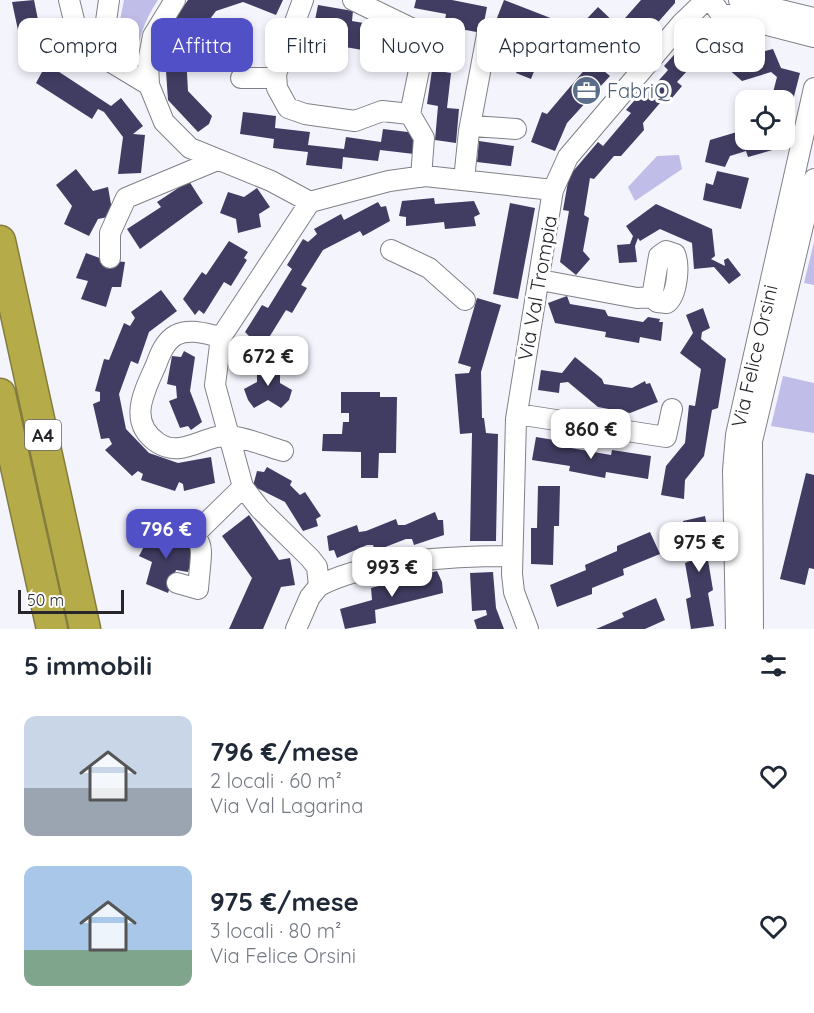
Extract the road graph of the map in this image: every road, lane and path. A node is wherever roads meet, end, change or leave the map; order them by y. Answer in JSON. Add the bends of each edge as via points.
{"nodes":[{"id":1,"x":69,"y":0,"type":"edge"},
{"id":2,"x":110,"y":0,"type":"edge"},
{"id":3,"x":175,"y":0,"type":"edge"},
{"id":4,"x":303,"y":0,"type":"edge"},
{"id":5,"x":353,"y":0,"type":"edge"},
{"id":6,"x":708,"y":0,"type":"edge"},
{"id":7,"x":739,"y":0,"type":"edge"},
{"id":8,"x":804,"y":11,"type":"edge"},
{"id":9,"x":74,"y":18,"type":"edge"},
{"id":10,"x":107,"y":18,"type":"edge"},
{"id":11,"x":810,"y":32,"type":"edge"},
{"id":12,"x":127,"y":72,"type":"edge"},
{"id":13,"x":481,"y":72,"type":"edge"},
{"id":14,"x":241,"y":78,"type":"dead end"},
{"id":15,"x":276,"y":78,"type":"junction"},
{"id":16,"x":149,"y":85,"type":"junction"},
{"id":17,"x":814,"y":87,"type":"edge"},
{"id":18,"x":410,"y":114,"type":"junction"},
{"id":19,"x":472,"y":126,"type":"junction"},
{"id":20,"x":516,"y":129,"type":"dead end"},
{"id":21,"x":217,"y":160,"type":"junction"},
{"id":22,"x":421,"y":177,"type":"junction"},
{"id":23,"x":814,"y":179,"type":"edge"},
{"id":24,"x":464,"y":180,"type":"junction"},
{"id":25,"x":553,"y":190,"type":"junction"},
{"id":26,"x":310,"y":202,"type":"junction"},
{"id":27,"x":0,"y":241,"type":"edge"},
{"id":28,"x":391,"y":250,"type":"dead end"},
{"id":29,"x":110,"y":258,"type":"dead end"},
{"id":30,"x":551,"y":282,"type":"dead end"},
{"id":31,"x":652,"y":297,"type":"dead end"},
{"id":32,"x":465,"y":300,"type":"dead end"},
{"id":33,"x":221,"y":337,"type":"junction"},
{"id":34,"x":0,"y":394,"type":"edge"},
{"id":35,"x":672,"y":409,"type":"dead end"},
{"id":36,"x":530,"y":417,"type":"dead end"},
{"id":37,"x":228,"y":435,"type":"junction"},
{"id":38,"x":283,"y":451,"type":"dead end"},
{"id":39,"x":243,"y":488,"type":"junction"},
{"id":40,"x":159,"y":521,"type":"dead end"},
{"id":41,"x":195,"y":534,"type":"junction"},
{"id":42,"x":511,"y":556,"type":"junction"},
{"id":43,"x":177,"y":583,"type":"dead end"},
{"id":44,"x":319,"y":586,"type":"junction"},
{"id":45,"x":52,"y":629,"type":"edge"},
{"id":46,"x":85,"y":629,"type":"edge"},
{"id":47,"x":296,"y":629,"type":"edge"},
{"id":48,"x":528,"y":629,"type":"edge"},
{"id":49,"x":736,"y":629,"type":"edge"},
{"id":50,"x":753,"y":629,"type":"edge"}],
"edges":[{"from":1,"to":9,"type":"street"},
{"from":2,"to":10,"type":"street"},
{"from":3,"to":16,"type":"street","via":[[153,36]]},
{"from":4,"to":15,"type":"street"},
{"from":5,"to":18,"type":"street","via":[[417,31],[425,41]]},
{"from":6,"to":11,"type":"street","via":[[720,13]]},
{"from":6,"to":25,"type":"street","name":"Via Val Trompia","via":[[682,23],[568,157]]},
{"from":7,"to":8,"type":"street"},
{"from":8,"to":11,"type":"street"},
{"from":12,"to":16,"type":"street"},
{"from":13,"to":19,"type":"street"},
{"from":14,"to":15,"type":"street"},
{"from":15,"to":18,"type":"street","via":[[285,103],[298,113],[355,121],[382,111]]},
{"from":16,"to":21,"type":"street","via":[[164,122],[174,135],[190,148]]},
{"from":17,"to":49,"type":"street","name":"Via Felice Orsini","via":[[736,435]]},
{"from":18,"to":22,"type":"street","via":[[425,143]]},
{"from":19,"to":20,"type":"street"},
{"from":19,"to":24,"type":"street"},
{"from":21,"to":26,"type":"street","via":[[271,181]]},
{"from":21,"to":29,"type":"street","via":[[126,198],[110,233]]},
{"from":22,"to":24,"type":"street"},
{"from":22,"to":26,"type":"street","via":[[389,181]]},
{"from":23,"to":50,"type":"street","name":"Via Felice Orsini","via":[[752,441]]},
{"from":24,"to":25,"type":"street"},
{"from":25,"to":42,"type":"street","name":"Via Val Trompia","via":[[516,419]]},
{"from":26,"to":33,"type":"street"},
{"from":27,"to":46,"type":"highway","number":"A4"},
{"from":28,"to":32,"type":"street","via":[[429,268]]},
{"from":30,"to":31,"type":"street","via":[[637,298]]},
{"from":33,"to":37,"type":"street","via":[[215,385]]},
{"from":33,"to":37,"type":"street","via":[[197,332],[172,337],[164,346],[139,410],[141,423],[159,444],[185,447]]},
{"from":34,"to":45,"type":"highway","number":"A4"},
{"from":35,"to":36,"type":"street","via":[[666,437]]},
{"from":37,"to":38,"type":"street"},
{"from":37,"to":39,"type":"street"},
{"from":39,"to":41,"type":"street"},
{"from":39,"to":44,"type":"street","via":[[317,567]]},
{"from":40,"to":41,"type":"street"},
{"from":41,"to":43,"type":"street","via":[[202,545],[198,589]]},
{"from":42,"to":44,"type":"street","via":[[428,558],[342,576]]},
{"from":42,"to":48,"type":"street","name":"Via Val Trompia","via":[[513,592]]},
{"from":44,"to":47,"type":"street"}]}
